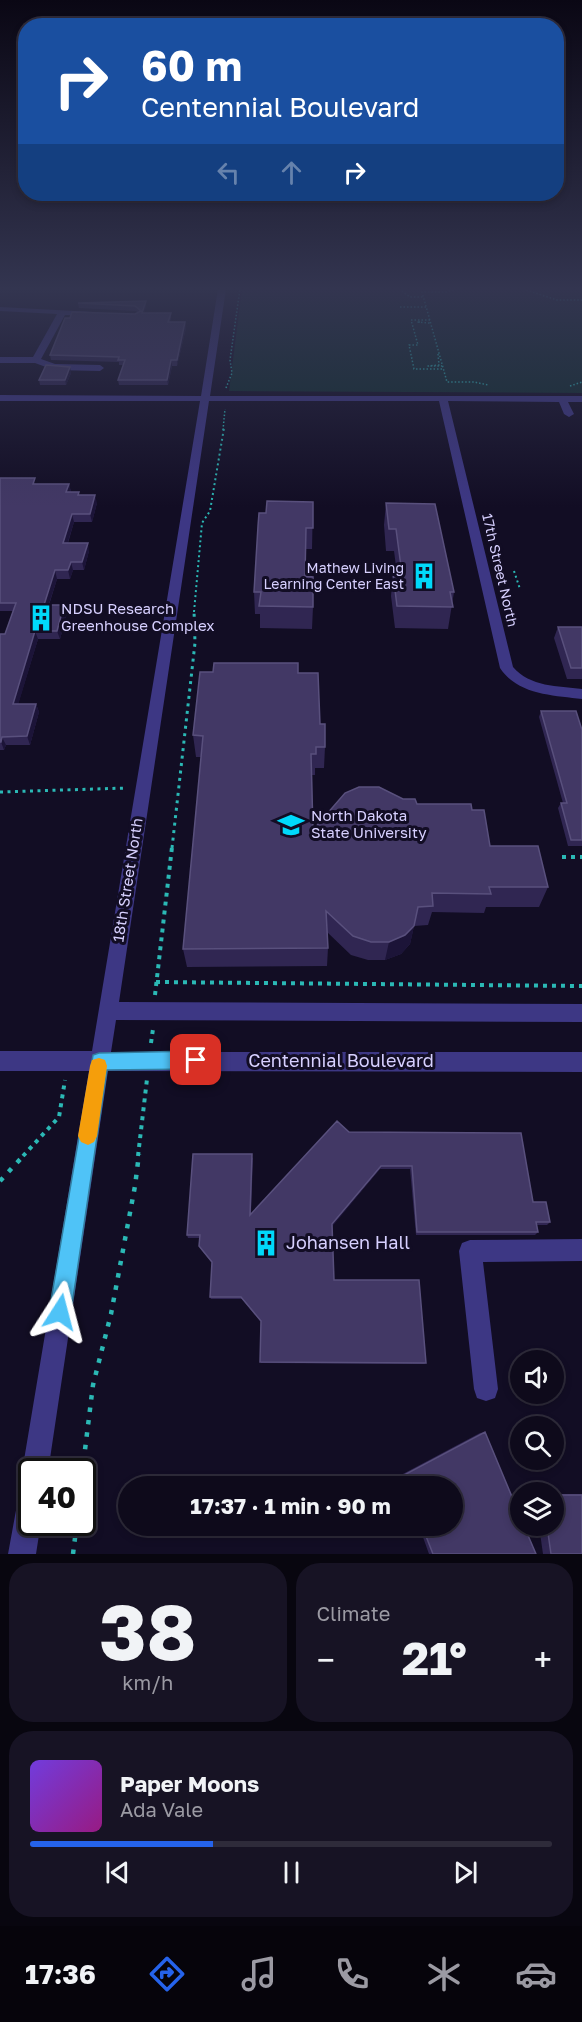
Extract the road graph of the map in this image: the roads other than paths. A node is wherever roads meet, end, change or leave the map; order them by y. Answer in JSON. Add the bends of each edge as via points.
{"nodes":[{"id":1,"x":40,"y":362,"type":"edge"},
{"id":2,"x":210,"y":362,"type":"edge"},
{"id":3,"x":100,"y":368,"type":"dead end"},
{"id":4,"x":0,"y":398,"type":"edge"},
{"id":5,"x":204,"y":398,"type":"junction"},
{"id":6,"x":443,"y":399,"type":"junction"},
{"id":7,"x":562,"y":399,"type":"junction"},
{"id":8,"x":582,"y":399,"type":"edge"},
{"id":9,"x":569,"y":414,"type":"dead end"},
{"id":10,"x":582,"y":694,"type":"edge"},
{"id":11,"x":106,"y":1011,"type":"junction"},
{"id":12,"x":582,"y":1013,"type":"edge"},
{"id":13,"x":0,"y":1061,"type":"edge"},
{"id":14,"x":99,"y":1062,"type":"junction"},
{"id":15,"x":582,"y":1062,"type":"edge"},
{"id":16,"x":582,"y":1250,"type":"edge"},
{"id":17,"x":486,"y":1389,"type":"dead end"},
{"id":18,"x":37,"y":1458,"type":"edge"},
{"id":19,"x":25,"y":1536,"type":"edge"},
{"id":20,"x":22,"y":1554,"type":"edge"}],
"edges":[{"from":1,"to":3,"type":"street","via":[[54,367]]},
{"from":2,"to":5,"type":"street","name":"18th Street North"},
{"from":4,"to":5,"type":"street"},
{"from":5,"to":6,"type":"street"},
{"from":5,"to":11,"type":"street","name":"18th Street North"},
{"from":6,"to":7,"type":"street"},
{"from":6,"to":10,"type":"street","name":"17th Street North","via":[[507,668],[514,678],[527,685]]},
{"from":7,"to":8,"type":"street"},
{"from":7,"to":9,"type":"street"},
{"from":11,"to":12,"type":"street"},
{"from":11,"to":14,"type":"street","name":"18th Street North"},
{"from":13,"to":14,"type":"street","name":"Centennial Boulevard"},
{"from":14,"to":15,"type":"street","name":"Centennial Boulevard"},
{"from":14,"to":18,"type":"street","name":"18th Street North"},
{"from":16,"to":17,"type":"street","via":[[470,1251]]},
{"from":19,"to":20,"type":"street"}]}
